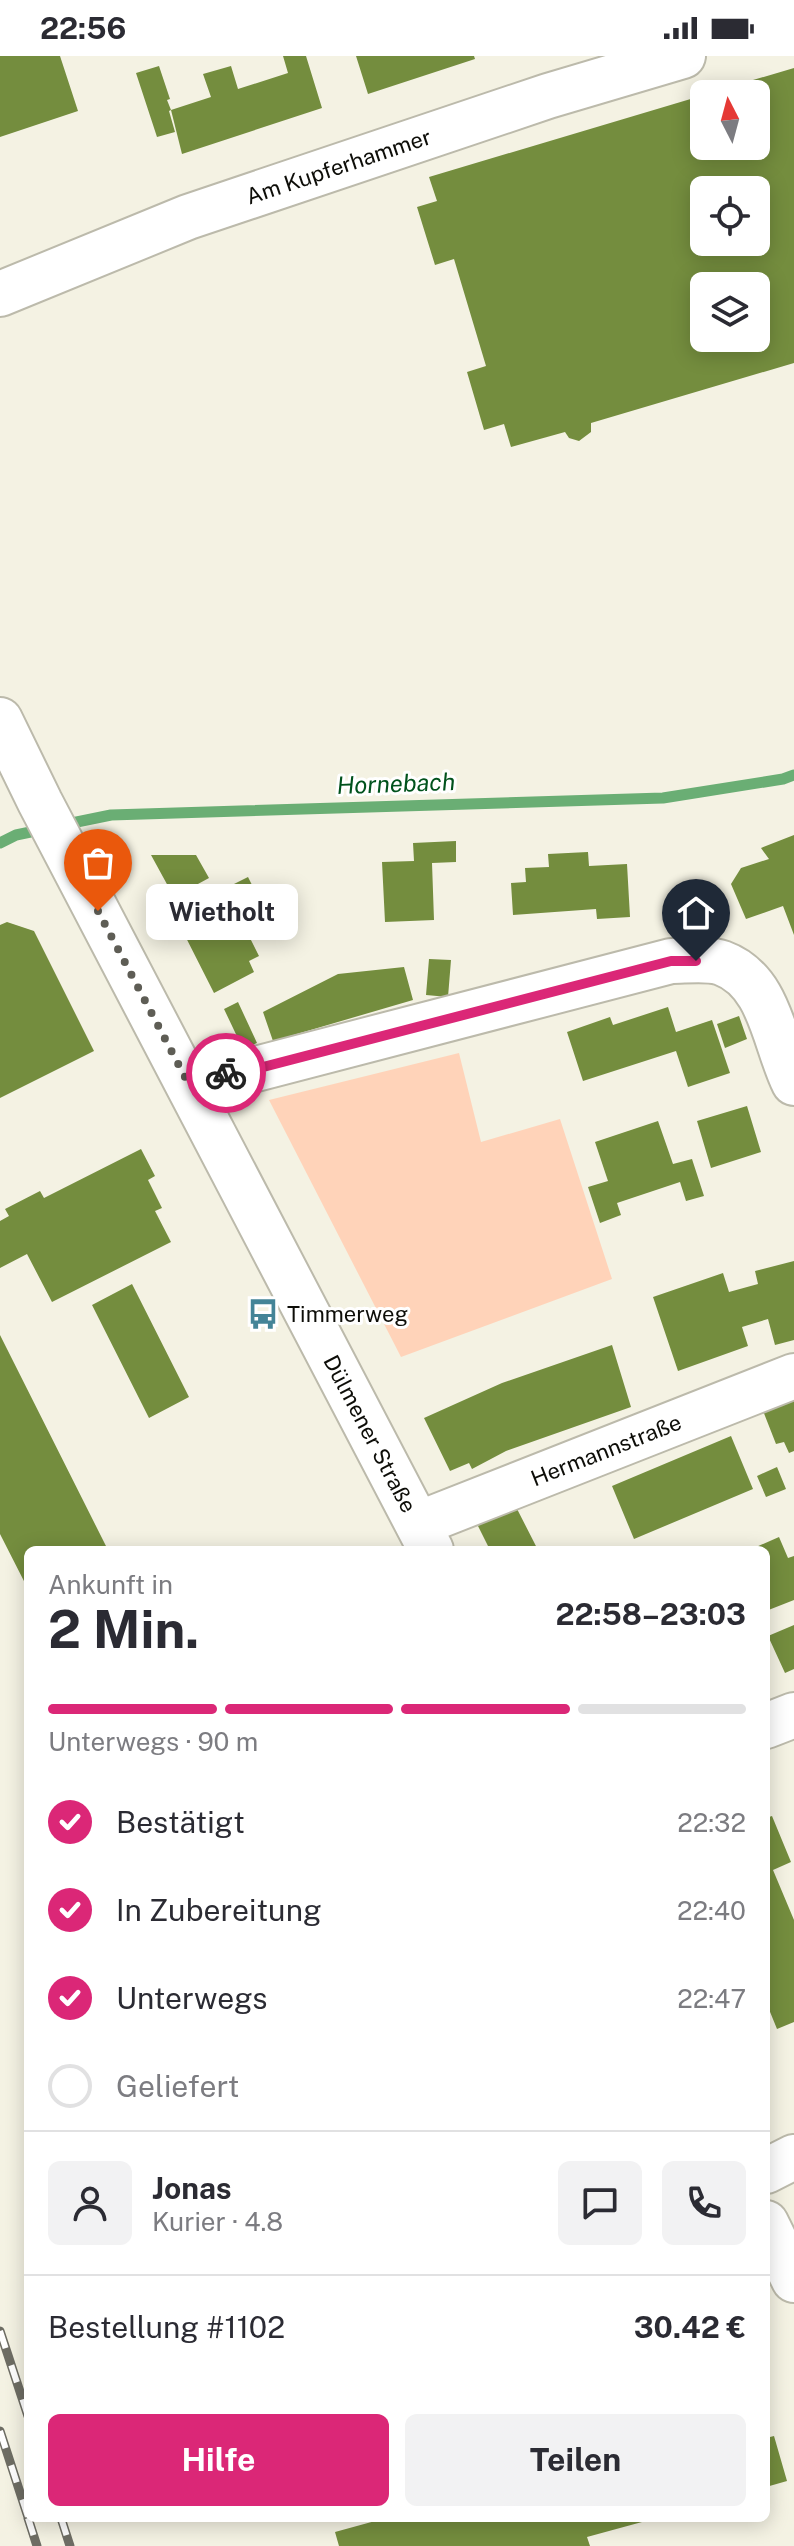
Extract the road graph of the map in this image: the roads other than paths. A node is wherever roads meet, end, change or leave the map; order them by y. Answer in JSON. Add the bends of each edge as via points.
{"nodes":[{"id":1,"x":683,"y":56,"type":"edge"},
{"id":2,"x":0,"y":294,"type":"edge"},
{"id":3,"x":0,"y":720,"type":"edge"},
{"id":4,"x":185,"y":1077,"type":"junction"},
{"id":5,"x":794,"y":1082,"type":"edge"},
{"id":6,"x":794,"y":1376,"type":"edge"},
{"id":7,"x":424,"y":1537,"type":"edge"},
{"id":8,"x":794,"y":1715,"type":"edge"},
{"id":9,"x":770,"y":1724,"type":"edge"},
{"id":10,"x":794,"y":2157,"type":"edge"},
{"id":11,"x":770,"y":2169,"type":"edge"},
{"id":12,"x":770,"y":2231,"type":"edge"},
{"id":13,"x":794,"y":2280,"type":"edge"}],
"edges":[{"from":1,"to":2,"type":"street","name":"Am Kupferhammer","via":[[188,217]]},
{"from":3,"to":4,"type":"street","name":"Dülmener Straße"},
{"from":4,"to":5,"type":"street","via":[[248,1071],[671,961],[720,962],[743,976],[762,999]]},
{"from":4,"to":7,"type":"street","name":"Dülmener Straße"},
{"from":6,"to":7,"type":"street","name":"Hermannstraße"},
{"from":8,"to":9,"type":"street"},
{"from":10,"to":11,"type":"street"},
{"from":12,"to":13,"type":"street"}]}
